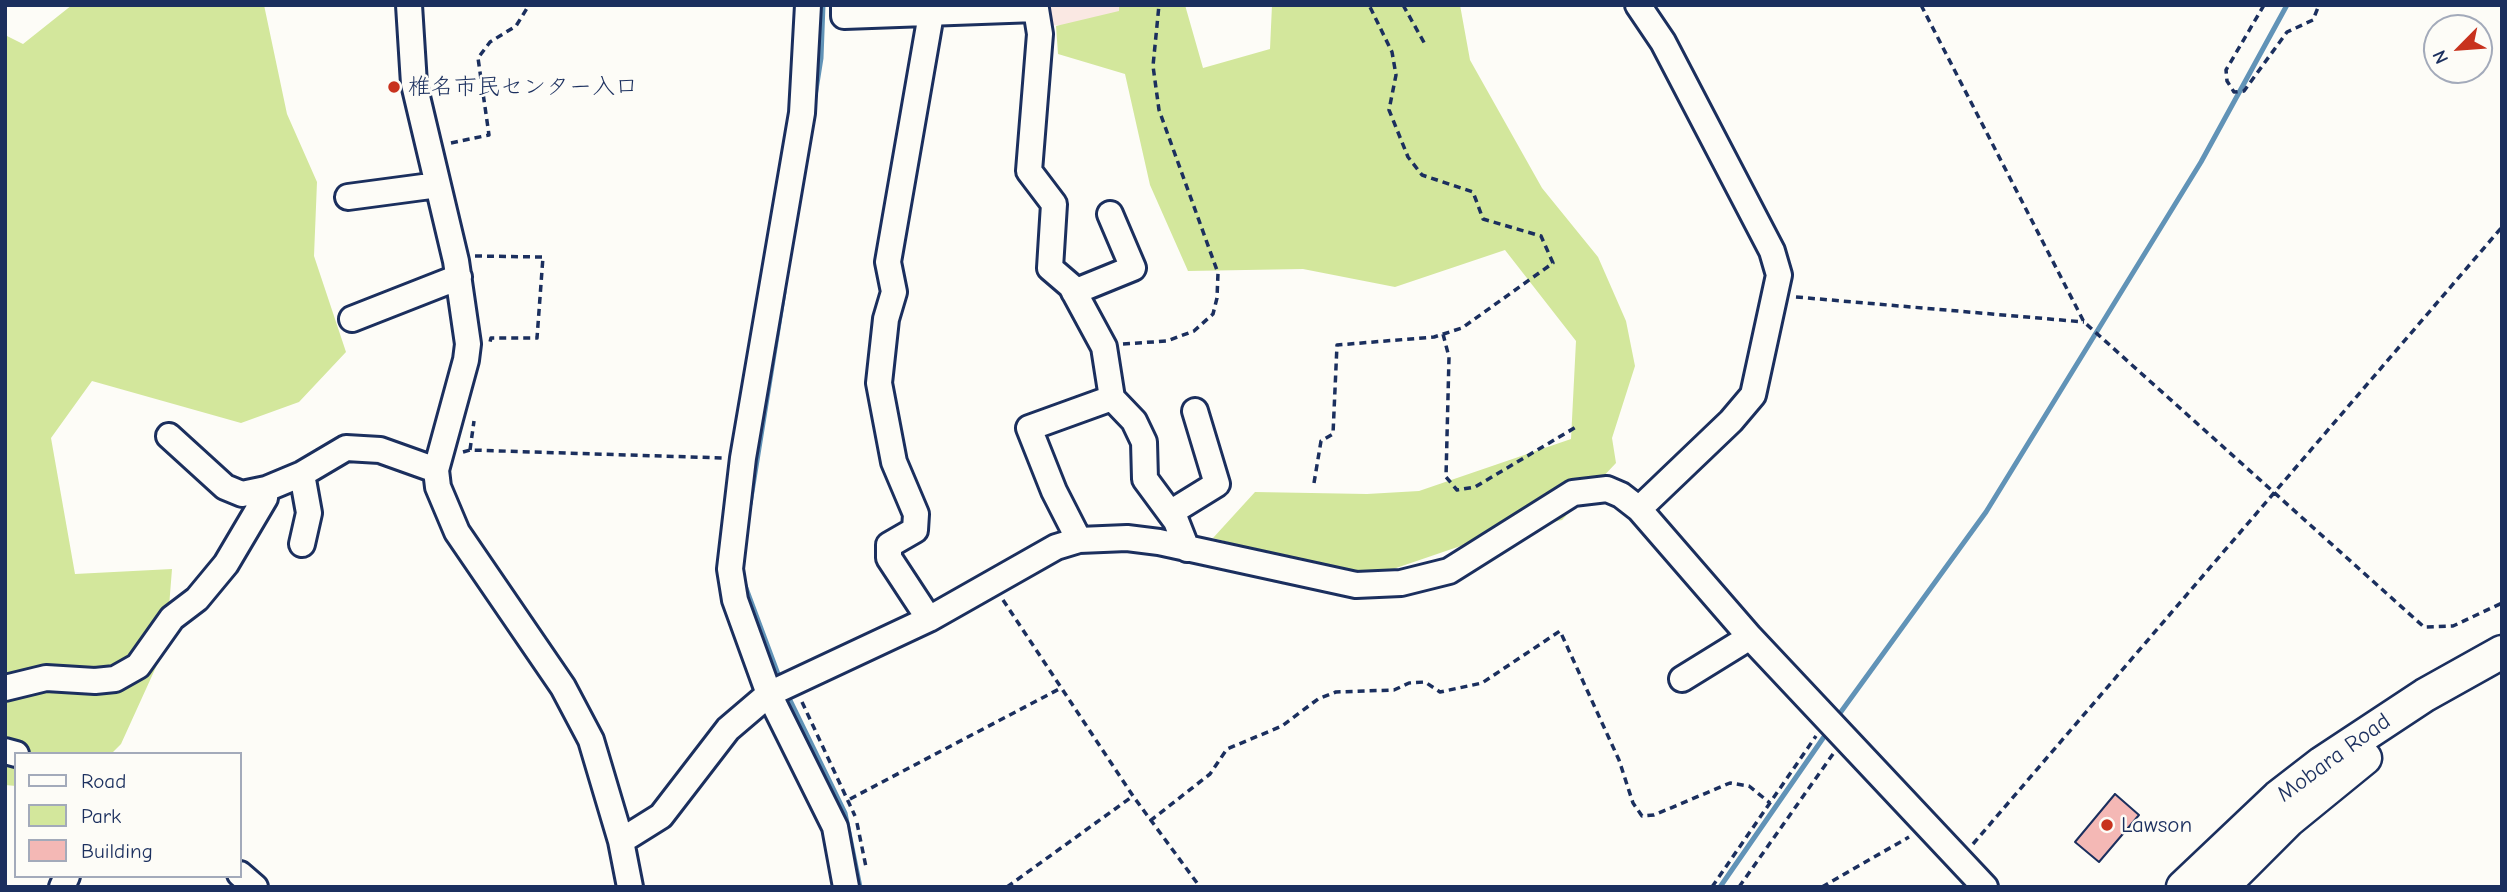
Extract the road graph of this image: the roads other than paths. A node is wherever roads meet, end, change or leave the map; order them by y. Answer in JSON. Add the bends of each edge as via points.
{"nodes":[{"id":1,"x":409,"y":5,"type":"edge"},
{"id":2,"x":808,"y":5,"type":"edge"},
{"id":3,"x":844,"y":5,"type":"edge"},
{"id":4,"x":1638,"y":5,"type":"edge"},
{"id":5,"x":930,"y":14,"type":"junction"},
{"id":6,"x":438,"y":185,"type":"junction"},
{"id":7,"x":348,"y":197,"type":"dead end"},
{"id":8,"x":1110,"y":214,"type":"dead end"},
{"id":9,"x":466,"y":259,"type":"junction"},
{"id":10,"x":1074,"y":292,"type":"junction"},
{"id":11,"x":352,"y":319,"type":"dead end"},
{"id":12,"x":1112,"y":398,"type":"junction"},
{"id":13,"x":1195,"y":411,"type":"dead end"},
{"id":14,"x":169,"y":436,"type":"dead end"},
{"id":15,"x":436,"y":470,"type":"junction"},
{"id":16,"x":302,"y":474,"type":"junction"},
{"id":17,"x":266,"y":489,"type":"junction"},
{"id":18,"x":1639,"y":509,"type":"junction"},
{"id":19,"x":1170,"y":513,"type":"junction"},
{"id":20,"x":1079,"y":540,"type":"junction"},
{"id":21,"x":302,"y":544,"type":"dead end"},
{"id":22,"x":1187,"y":549,"type":"junction"},
{"id":23,"x":929,"y":619,"type":"junction"},
{"id":24,"x":1750,"y":637,"type":"junction"},
{"id":25,"x":2502,"y":652,"type":"edge"},
{"id":26,"x":2502,"y":677,"type":"edge"},
{"id":27,"x":1682,"y":679,"type":"dead end"},
{"id":28,"x":5,"y":688,"type":"edge"},
{"id":29,"x":769,"y":694,"type":"junction"},
{"id":30,"x":621,"y":841,"type":"junction"},
{"id":31,"x":630,"y":887,"type":"edge"},
{"id":32,"x":846,"y":887,"type":"edge"},
{"id":33,"x":1985,"y":887,"type":"edge"},
{"id":34,"x":2183,"y":887,"type":"edge"},
{"id":35,"x":2222,"y":887,"type":"edge"}],
"edges":[{"from":1,"to":6,"type":"street","via":[[414,84]]},
{"from":2,"to":29,"type":"street","via":[[802,113],[743,458],[730,569],[735,600]]},
{"from":3,"to":5,"type":"street","via":[[844,16]]},
{"from":4,"to":18,"type":"street","via":[[1663,42],[1772,251],[1779,275],[1753,395]]},
{"from":5,"to":10,"type":"street","via":[[1036,9],[1040,34],[1029,171],[1054,204],[1050,268]]},
{"from":5,"to":23,"type":"street","via":[[888,262],[894,292],[886,319],[879,383],[894,462],[916,514],[915,530],[889,545],[889,558]]},
{"from":6,"to":7,"type":"street"},
{"from":6,"to":9,"type":"street"},
{"from":8,"to":10,"type":"street","via":[[1133,268]]},
{"from":9,"to":11,"type":"street"},
{"from":9,"to":15,"type":"street","via":[[466,360]]},
{"from":10,"to":12,"type":"street","via":[[1104,347]]},
{"from":12,"to":19,"type":"street","via":[[1134,421],[1144,442],[1144,479]]},
{"from":12,"to":20,"type":"street","via":[[1029,428]]},
{"from":13,"to":19,"type":"street","via":[[1217,484]]},
{"from":14,"to":17,"type":"street","via":[[225,487],[242,494]]},
{"from":15,"to":16,"type":"street","via":[[380,450],[346,448]]},
{"from":15,"to":30,"type":"street","via":[[446,512],[457,533],[563,687],[591,740]]},
{"from":16,"to":17,"type":"street"},
{"from":16,"to":21,"type":"street","via":[[309,513]]},
{"from":17,"to":28,"type":"street","via":[[226,564],[197,599],[172,618],[138,666],[115,679],[46,678]]},
{"from":18,"to":22,"type":"street","via":[[1606,489],[1573,494],[1448,571],[1381,585],[1356,585]]},
{"from":18,"to":24,"type":"street"},
{"from":19,"to":22,"type":"street"},
{"from":20,"to":22,"type":"street","via":[[1127,538]]},
{"from":20,"to":23,"type":"street","via":[[1038,556]]},
{"from":23,"to":29,"type":"street"},
{"from":24,"to":27,"type":"street"},
{"from":24,"to":33,"type":"street"},
{"from":25,"to":34,"type":"main road","name":"Mobara Road","via":[[2425,695],[2322,763],[2267,806]]},
{"from":26,"to":35,"type":"main road","via":[[2432,714],[2356,765],[2289,820]]},
{"from":29,"to":30,"type":"street","via":[[728,729],[661,816]]},
{"from":29,"to":32,"type":"street","via":[[826,803]]},
{"from":30,"to":31,"type":"street"}]}
